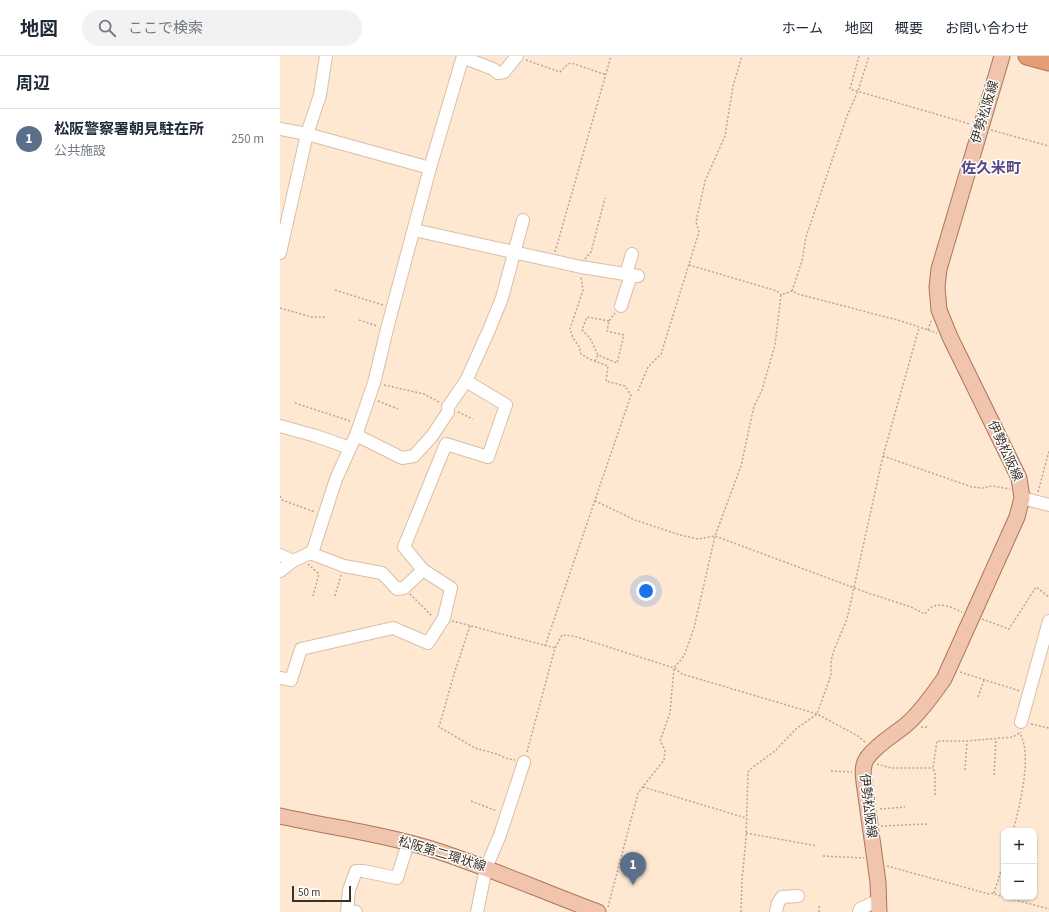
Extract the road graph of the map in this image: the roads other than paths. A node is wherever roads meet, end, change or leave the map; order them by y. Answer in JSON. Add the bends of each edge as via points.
{"nodes":[{"id":1,"x":326,"y":56,"type":"edge"},
{"id":2,"x":465,"y":56,"type":"edge"},
{"id":3,"x":516,"y":56,"type":"edge"},
{"id":4,"x":1002,"y":56,"type":"edge"},
{"id":5,"x":1028,"y":56,"type":"edge"},
{"id":6,"x":1049,"y":62,"type":"edge"},
{"id":7,"x":280,"y":128,"type":"edge"},
{"id":8,"x":307,"y":134,"type":"junction"},
{"id":9,"x":430,"y":168,"type":"junction"},
{"id":10,"x":523,"y":220,"type":"dead end"},
{"id":11,"x":414,"y":230,"type":"junction"},
{"id":12,"x":514,"y":252,"type":"junction"},
{"id":13,"x":280,"y":253,"type":"edge"},
{"id":14,"x":632,"y":254,"type":"dead end"},
{"id":15,"x":632,"y":275,"type":"junction"},
{"id":16,"x":621,"y":306,"type":"road end"},
{"id":17,"x":466,"y":381,"type":"junction"},
{"id":18,"x":280,"y":426,"type":"edge"},
{"id":19,"x":358,"y":430,"type":"junction"},
{"id":20,"x":350,"y":448,"type":"junction"},
{"id":21,"x":1029,"y":499,"type":"junction"},
{"id":22,"x":1049,"y":505,"type":"edge"},
{"id":23,"x":280,"y":555,"type":"edge"},
{"id":24,"x":301,"y":557,"type":"junction"},
{"id":25,"x":423,"y":570,"type":"junction"},
{"id":26,"x":280,"y":571,"type":"edge"},
{"id":27,"x":1049,"y":621,"type":"edge"},
{"id":28,"x":280,"y":678,"type":"edge"},
{"id":29,"x":1020,"y":728,"type":"road end"},
{"id":30,"x":524,"y":762,"type":"road end"},
{"id":31,"x":280,"y":816,"type":"edge"},
{"id":32,"x":408,"y":842,"type":"junction"},
{"id":33,"x":486,"y":868,"type":"junction"},
{"id":34,"x":798,"y":896,"type":"dead end"},
{"id":35,"x":879,"y":906,"type":"edge"},
{"id":36,"x":356,"y":912,"type":"edge"},
{"id":37,"x":477,"y":912,"type":"edge"},
{"id":38,"x":598,"y":912,"type":"edge"},
{"id":39,"x":776,"y":912,"type":"edge"},
{"id":40,"x":859,"y":912,"type":"edge"}],
"edges":[{"from":1,"to":8,"type":"street","via":[[320,96]]},
{"from":2,"to":3,"type":"street","via":[[498,73],[504,72]]},
{"from":2,"to":9,"type":"street"},
{"from":4,"to":21,"type":"main road","name":"伊勢松阪線","via":[[939,269],[937,288],[939,306],[950,337]]},
{"from":5,"to":6,"type":"highway"},
{"from":7,"to":8,"type":"street"},
{"from":8,"to":9,"type":"street"},
{"from":8,"to":13,"type":"street"},
{"from":9,"to":11,"type":"street"},
{"from":10,"to":12,"type":"street"},
{"from":11,"to":12,"type":"street"},
{"from":11,"to":19,"type":"street","via":[[374,383]]},
{"from":12,"to":15,"type":"street"},
{"from":12,"to":17,"type":"street","via":[[502,298]]},
{"from":14,"to":15,"type":"street"},
{"from":15,"to":16,"type":"street"},
{"from":17,"to":19,"type":"street","via":[[432,436],[414,456],[402,458]]},
{"from":17,"to":25,"type":"street","via":[[506,405],[488,457],[446,444],[404,547]]},
{"from":18,"to":20,"type":"street"},
{"from":19,"to":20,"type":"street"},
{"from":20,"to":24,"type":"street","via":[[336,479],[313,550]]},
{"from":21,"to":22,"type":"street"},
{"from":21,"to":35,"type":"main road","name":"伊勢松阪線","via":[[1017,516],[944,679],[908,723],[868,761],[868,808]]},
{"from":23,"to":24,"type":"street"},
{"from":24,"to":25,"type":"street","via":[[382,572],[397,589],[404,588]]},
{"from":24,"to":26,"type":"street"},
{"from":25,"to":28,"type":"street","via":[[451,588],[444,618],[428,643],[393,628],[301,649],[291,680]]},
{"from":27,"to":29,"type":"street"},
{"from":30,"to":33,"type":"street"},
{"from":31,"to":32,"type":"main road","name":"松阪第二環状線"},
{"from":32,"to":33,"type":"main road","name":"松阪第二環状線"},
{"from":32,"to":36,"type":"street","via":[[397,878],[356,871],[349,890],[347,912]]},
{"from":33,"to":37,"type":"street"},
{"from":33,"to":38,"type":"main road","name":"松阪第二環状線"},
{"from":34,"to":39,"type":"street","via":[[782,897]]},
{"from":35,"to":40,"type":"street","via":[[860,909]]}]}
